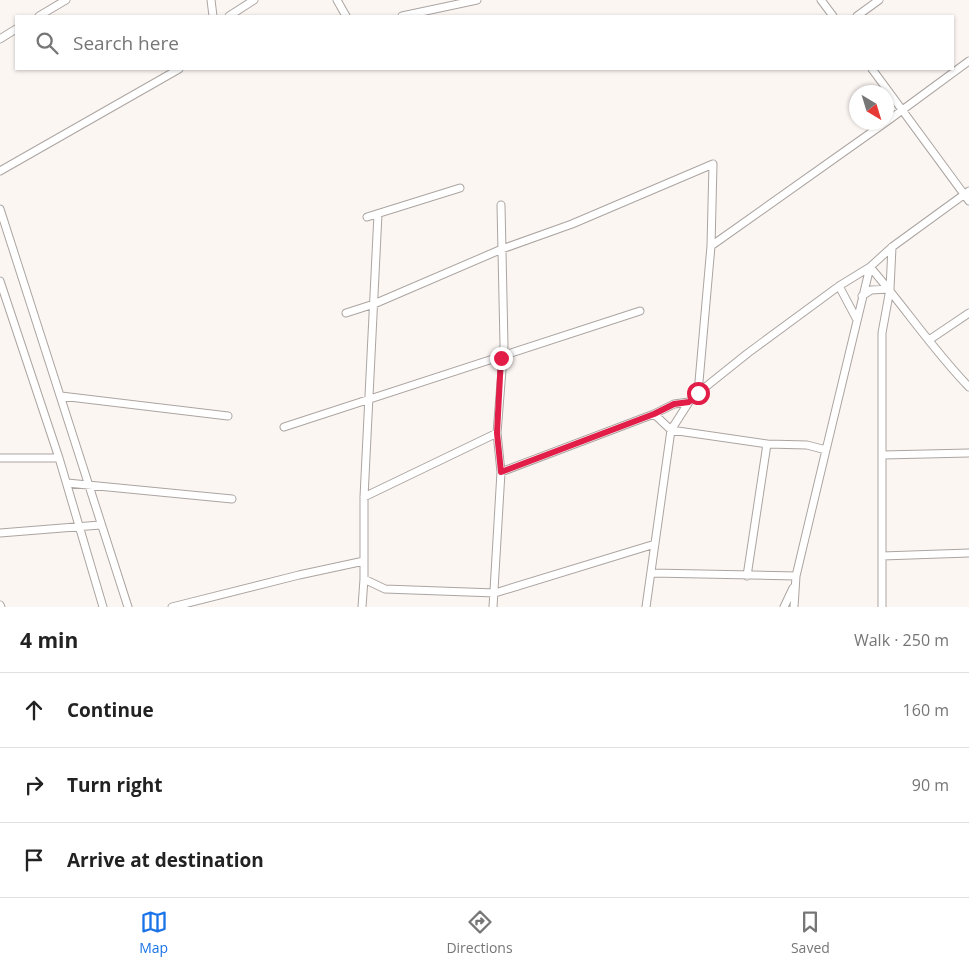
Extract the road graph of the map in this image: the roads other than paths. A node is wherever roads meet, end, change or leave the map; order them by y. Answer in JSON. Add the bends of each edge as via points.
{"nodes":[{"id":1,"x":66,"y":0,"type":"edge"},
{"id":2,"x":211,"y":0,"type":"edge"},
{"id":3,"x":254,"y":0,"type":"edge"},
{"id":4,"x":337,"y":0,"type":"edge"},
{"id":5,"x":477,"y":0,"type":"edge"},
{"id":6,"x":821,"y":0,"type":"edge"},
{"id":7,"x":879,"y":0,"type":"edge"},
{"id":8,"x":41,"y":15,"type":"edge"},
{"id":9,"x":213,"y":15,"type":"edge"},
{"id":10,"x":231,"y":15,"type":"edge"},
{"id":11,"x":345,"y":15,"type":"edge"},
{"id":12,"x":407,"y":15,"type":"edge"},
{"id":13,"x":832,"y":15,"type":"edge"},
{"id":14,"x":858,"y":15,"type":"edge"},
{"id":15,"x":15,"y":30,"type":"edge"},
{"id":16,"x":0,"y":39,"type":"edge"},
{"id":17,"x":969,"y":61,"type":"edge"},
{"id":18,"x":177,"y":70,"type":"edge"},
{"id":19,"x":873,"y":70,"type":"edge"},
{"id":20,"x":902,"y":110,"type":"junction"},
{"id":21,"x":894,"y":116,"type":"edge"},
{"id":22,"x":875,"y":130,"type":"edge"},
{"id":23,"x":0,"y":171,"type":"edge"},
{"id":24,"x":460,"y":188,"type":"dead end"},
{"id":25,"x":966,"y":193,"type":"edge"},
{"id":26,"x":969,"y":202,"type":"edge"},
{"id":27,"x":501,"y":205,"type":"dead end"},
{"id":28,"x":0,"y":209,"type":"edge"},
{"id":29,"x":378,"y":214,"type":"junction"},
{"id":30,"x":367,"y":217,"type":"dead end"},
{"id":31,"x":711,"y":246,"type":"junction"},
{"id":32,"x":892,"y":247,"type":"junction"},
{"id":33,"x":502,"y":249,"type":"junction"},
{"id":34,"x":870,"y":267,"type":"junction"},
{"id":35,"x":0,"y":281,"type":"edge"},
{"id":36,"x":839,"y":286,"type":"junction"},
{"id":37,"x":890,"y":288,"type":"junction"},
{"id":38,"x":862,"y":296,"type":"junction"},
{"id":39,"x":374,"y":304,"type":"junction"},
{"id":40,"x":640,"y":311,"type":"dead end"},
{"id":41,"x":346,"y":312,"type":"dead end"},
{"id":42,"x":969,"y":313,"type":"edge"},
{"id":43,"x":856,"y":318,"type":"junction"},
{"id":44,"x":930,"y":340,"type":"junction"},
{"id":45,"x":501,"y":358,"type":"junction"},
{"id":46,"x":969,"y":387,"type":"edge"},
{"id":47,"x":698,"y":393,"type":"junction"},
{"id":48,"x":60,"y":396,"type":"junction"},
{"id":49,"x":370,"y":399,"type":"junction"},
{"id":50,"x":689,"y":402,"type":"junction"},
{"id":51,"x":654,"y":414,"type":"junction"},
{"id":52,"x":228,"y":416,"type":"dead end"},
{"id":53,"x":284,"y":427,"type":"dead end"},
{"id":54,"x":671,"y":430,"type":"junction"},
{"id":55,"x":497,"y":433,"type":"junction"},
{"id":56,"x":767,"y":444,"type":"junction"},
{"id":57,"x":826,"y":450,"type":"junction"},
{"id":58,"x":969,"y":453,"type":"edge"},
{"id":59,"x":883,"y":455,"type":"junction"},
{"id":60,"x":0,"y":458,"type":"edge"},
{"id":61,"x":59,"y":458,"type":"junction"},
{"id":62,"x":501,"y":472,"type":"junction"},
{"id":63,"x":67,"y":483,"type":"junction"},
{"id":64,"x":88,"y":485,"type":"junction"},
{"id":65,"x":364,"y":497,"type":"junction"},
{"id":66,"x":232,"y":499,"type":"dead end"},
{"id":67,"x":100,"y":525,"type":"junction"},
{"id":68,"x":80,"y":528,"type":"junction"},
{"id":69,"x":0,"y":533,"type":"edge"},
{"id":70,"x":656,"y":544,"type":"junction"},
{"id":71,"x":969,"y":554,"type":"edge"},
{"id":72,"x":882,"y":556,"type":"junction"},
{"id":73,"x":364,"y":562,"type":"junction"},
{"id":74,"x":652,"y":573,"type":"junction"},
{"id":75,"x":747,"y":576,"type":"junction"},
{"id":76,"x":796,"y":576,"type":"junction"},
{"id":77,"x":364,"y":580,"type":"junction"},
{"id":78,"x":794,"y":585,"type":"junction"},
{"id":79,"x":495,"y":593,"type":"junction"},
{"id":80,"x":103,"y":607,"type":"edge"},
{"id":81,"x":128,"y":607,"type":"edge"},
{"id":82,"x":172,"y":607,"type":"edge"},
{"id":83,"x":362,"y":607,"type":"edge"},
{"id":84,"x":493,"y":607,"type":"edge"},
{"id":85,"x":646,"y":607,"type":"edge"},
{"id":86,"x":784,"y":607,"type":"edge"},
{"id":87,"x":794,"y":607,"type":"edge"},
{"id":88,"x":882,"y":607,"type":"edge"}],
"edges":[{"from":1,"to":8,"type":"street"},
{"from":2,"to":9,"type":"street"},
{"from":3,"to":10,"type":"street"},
{"from":4,"to":11,"type":"street"},
{"from":5,"to":12,"type":"street"},
{"from":6,"to":13,"type":"street"},
{"from":7,"to":14,"type":"street"},
{"from":15,"to":16,"type":"street"},
{"from":17,"to":20,"type":"street"},
{"from":18,"to":23,"type":"street"},
{"from":19,"to":20,"type":"street"},
{"from":20,"to":21,"type":"street"},
{"from":20,"to":25,"type":"street"},
{"from":22,"to":31,"type":"street"},
{"from":24,"to":29,"type":"street"},
{"from":25,"to":26,"type":"street"},
{"from":25,"to":32,"type":"street"},
{"from":27,"to":33,"type":"street"},
{"from":28,"to":48,"type":"street"},
{"from":29,"to":30,"type":"street"},
{"from":29,"to":39,"type":"street"},
{"from":31,"to":33,"type":"street","via":[[713,164],[572,224]]},
{"from":31,"to":47,"type":"street"},
{"from":32,"to":34,"type":"street"},
{"from":32,"to":37,"type":"street"},
{"from":33,"to":39,"type":"street"},
{"from":33,"to":45,"type":"street","via":[[504,345]]},
{"from":34,"to":36,"type":"street"},
{"from":34,"to":37,"type":"street"},
{"from":34,"to":38,"type":"street"},
{"from":35,"to":61,"type":"street"},
{"from":36,"to":43,"type":"street"},
{"from":36,"to":47,"type":"street"},
{"from":37,"to":38,"type":"street","via":[[871,290]]},
{"from":37,"to":44,"type":"street"},
{"from":37,"to":59,"type":"street","via":[[882,333]]},
{"from":38,"to":43,"type":"street"},
{"from":39,"to":41,"type":"street"},
{"from":39,"to":49,"type":"street"},
{"from":40,"to":45,"type":"street"},
{"from":42,"to":44,"type":"street"},
{"from":43,"to":57,"type":"street"},
{"from":44,"to":46,"type":"street","via":[[943,361]]},
{"from":45,"to":49,"type":"street"},
{"from":45,"to":55,"type":"street"},
{"from":47,"to":50,"type":"street"},
{"from":48,"to":52,"type":"street"},
{"from":48,"to":64,"type":"street"},
{"from":49,"to":53,"type":"street"},
{"from":49,"to":65,"type":"street"},
{"from":50,"to":51,"type":"street","via":[[674,404]]},
{"from":50,"to":54,"type":"street"},
{"from":51,"to":54,"type":"street"},
{"from":51,"to":62,"type":"street"},
{"from":54,"to":56,"type":"street"},
{"from":54,"to":70,"type":"street"},
{"from":55,"to":62,"type":"street"},
{"from":55,"to":65,"type":"street"},
{"from":56,"to":57,"type":"street","via":[[807,445]]},
{"from":56,"to":75,"type":"street"},
{"from":57,"to":76,"type":"street"},
{"from":58,"to":59,"type":"street"},
{"from":59,"to":72,"type":"street"},
{"from":60,"to":61,"type":"street"},
{"from":61,"to":63,"type":"street"},
{"from":62,"to":79,"type":"street"},
{"from":63,"to":64,"type":"street"},
{"from":63,"to":68,"type":"street"},
{"from":64,"to":66,"type":"street"},
{"from":64,"to":67,"type":"street"},
{"from":65,"to":73,"type":"street"},
{"from":67,"to":68,"type":"street"},
{"from":67,"to":81,"type":"street"},
{"from":68,"to":69,"type":"street"},
{"from":68,"to":80,"type":"street"},
{"from":70,"to":74,"type":"street"},
{"from":70,"to":79,"type":"street"},
{"from":71,"to":72,"type":"street"},
{"from":72,"to":88,"type":"street"},
{"from":73,"to":77,"type":"street"},
{"from":73,"to":82,"type":"street"},
{"from":74,"to":75,"type":"street"},
{"from":74,"to":85,"type":"street"},
{"from":75,"to":76,"type":"street"},
{"from":76,"to":78,"type":"street"},
{"from":77,"to":79,"type":"street","via":[[385,589]]},
{"from":77,"to":83,"type":"street"},
{"from":78,"to":86,"type":"street"},
{"from":78,"to":87,"type":"street"},
{"from":79,"to":84,"type":"street"}]}
